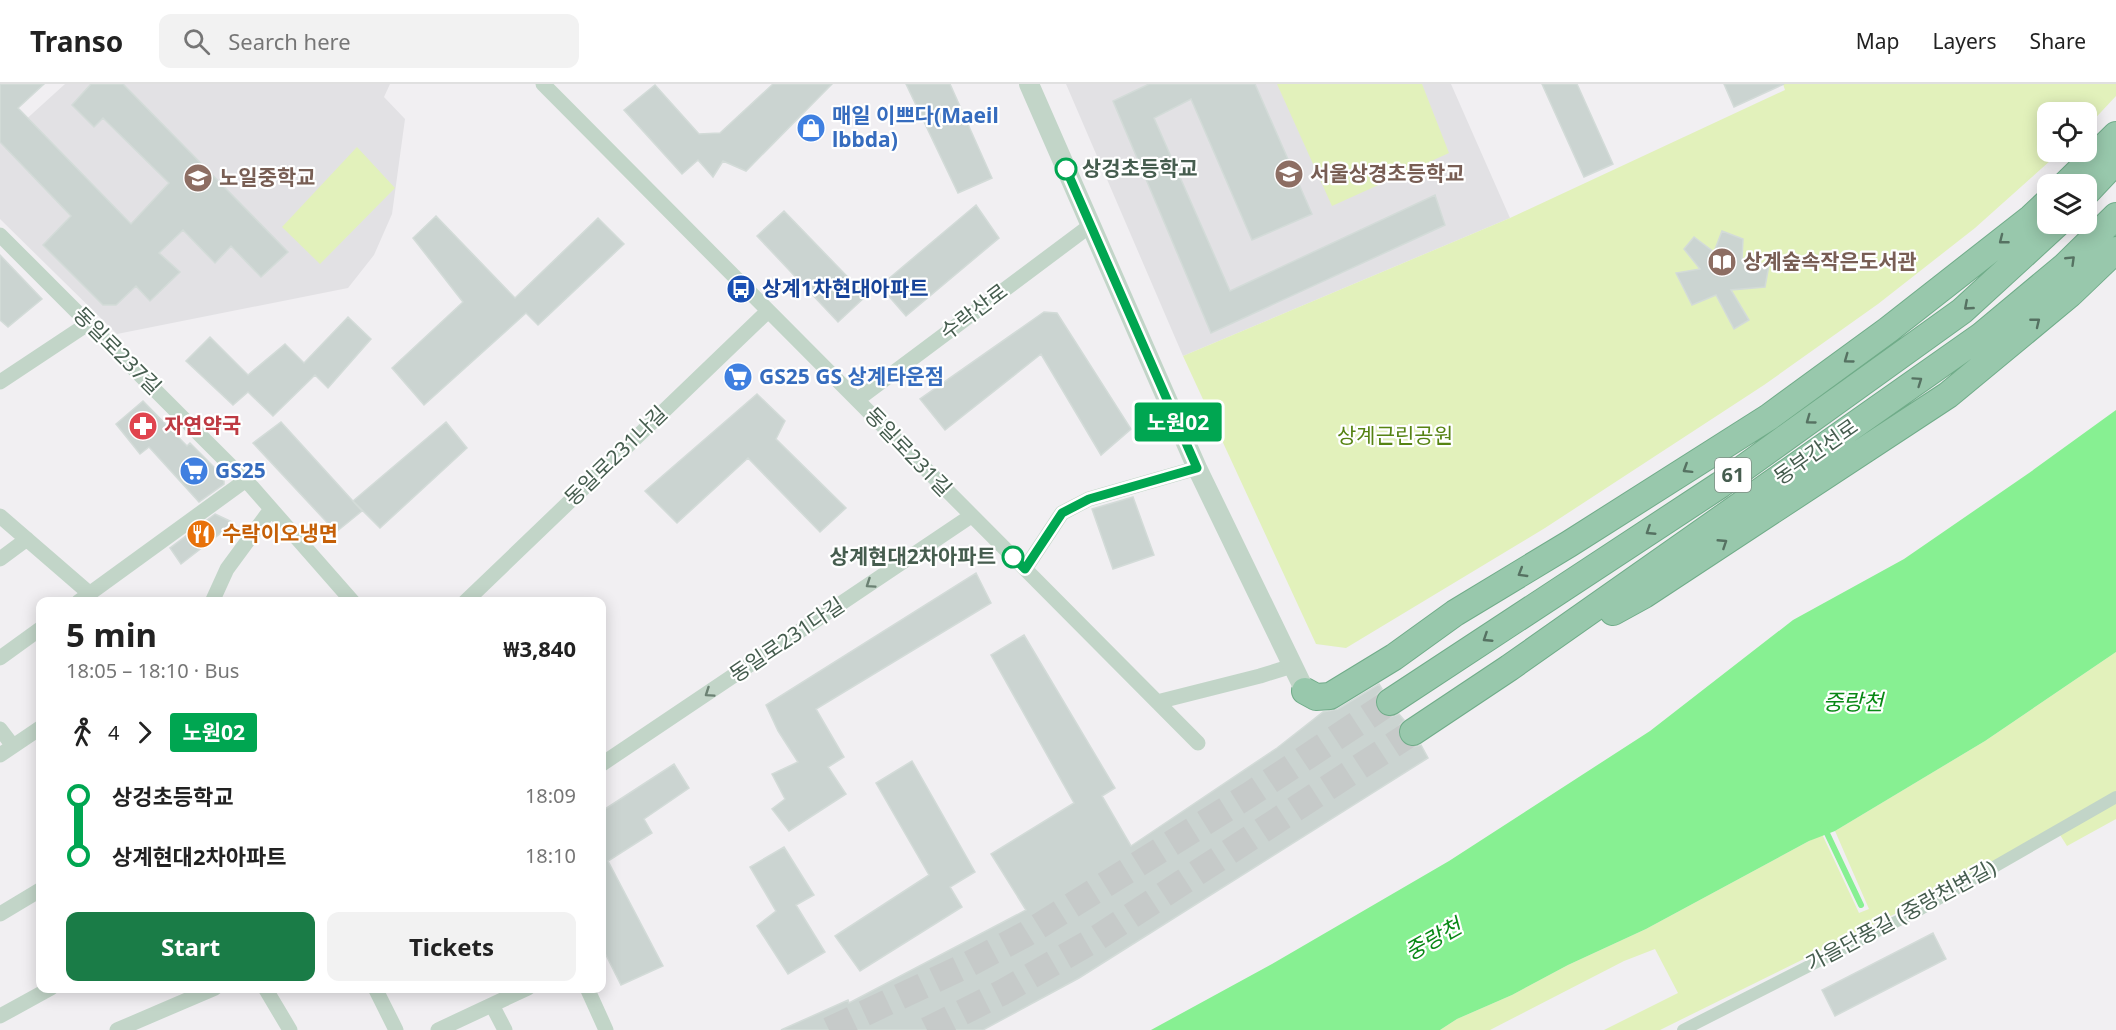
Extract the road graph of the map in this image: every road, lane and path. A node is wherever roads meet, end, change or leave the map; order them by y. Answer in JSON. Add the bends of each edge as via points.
{"nodes":[{"id":1,"x":543,"y":84,"type":"edge"},
{"id":2,"x":1029,"y":84,"type":"edge"},
{"id":3,"x":2116,"y":135,"type":"edge"},
{"id":4,"x":2116,"y":161,"type":"edge"},
{"id":5,"x":2076,"y":174,"type":"edge"},
{"id":6,"x":2097,"y":181,"type":"edge"},
{"id":7,"x":2037,"y":212,"type":"edge"},
{"id":8,"x":2116,"y":216,"type":"edge"},
{"id":9,"x":1091,"y":225,"type":"junction"},
{"id":10,"x":2046,"y":234,"type":"edge"},
{"id":11,"x":0,"y":235,"type":"edge"},
{"id":12,"x":2116,"y":250,"type":"edge"},
{"id":13,"x":768,"y":311,"type":"junction"},
{"id":14,"x":89,"y":323,"type":"junction"},
{"id":15,"x":0,"y":382,"type":"edge"},
{"id":16,"x":857,"y":399,"type":"junction"},
{"id":17,"x":1197,"y":468,"type":"junction"},
{"id":18,"x":246,"y":480,"type":"junction"},
{"id":19,"x":271,"y":509,"type":"junction"},
{"id":20,"x":0,"y":516,"type":"edge"},
{"id":21,"x":971,"y":516,"type":"junction"},
{"id":22,"x":27,"y":539,"type":"junction"},
{"id":23,"x":0,"y":559,"type":"edge"},
{"id":24,"x":1025,"y":569,"type":"junction"},
{"id":25,"x":84,"y":597,"type":"edge"},
{"id":26,"x":214,"y":597,"type":"edge"},
{"id":27,"x":349,"y":597,"type":"edge"},
{"id":28,"x":470,"y":597,"type":"edge"},
{"id":29,"x":36,"y":631,"type":"edge"},
{"id":30,"x":0,"y":658,"type":"edge"},
{"id":31,"x":1292,"y":666,"type":"junction"},
{"id":32,"x":1509,"y":668,"type":"junction"},
{"id":33,"x":1305,"y":691,"type":"joint"},
{"id":34,"x":1157,"y":702,"type":"junction"},
{"id":35,"x":1390,"y":702,"type":"tunnel mouth"},
{"id":36,"x":0,"y":729,"type":"edge"},
{"id":37,"x":36,"y":731,"type":"edge"},
{"id":38,"x":1413,"y":732,"type":"tunnel mouth"},
{"id":39,"x":1198,"y":743,"type":"dead end"},
{"id":40,"x":13,"y":746,"type":"junction"},
{"id":41,"x":0,"y":755,"type":"edge"},
{"id":42,"x":606,"y":761,"type":"edge"},
{"id":43,"x":2116,"y":797,"type":"edge"},
{"id":44,"x":36,"y":892,"type":"edge"},
{"id":45,"x":0,"y":914,"type":"edge"},
{"id":46,"x":42,"y":993,"type":"edge"},
{"id":47,"x":203,"y":993,"type":"edge"},
{"id":48,"x":268,"y":993,"type":"edge"},
{"id":49,"x":378,"y":993,"type":"edge"},
{"id":50,"x":517,"y":993,"type":"edge"},
{"id":51,"x":589,"y":993,"type":"edge"},
{"id":52,"x":492,"y":1005,"type":"junction"},
{"id":53,"x":0,"y":1016,"type":"edge"},
{"id":54,"x":117,"y":1030,"type":"edge"},
{"id":55,"x":290,"y":1030,"type":"edge"},
{"id":56,"x":396,"y":1030,"type":"edge"},
{"id":57,"x":438,"y":1030,"type":"edge"},
{"id":58,"x":505,"y":1030,"type":"edge"},
{"id":59,"x":606,"y":1030,"type":"edge"},
{"id":60,"x":1683,"y":1030,"type":"edge"}],
"edges":[{"from":1,"to":13,"type":"street","name":"동일로231길"},
{"from":2,"to":9,"type":"street"},
{"from":3,"to":5,"type":"highway"},
{"from":4,"to":6,"type":"highway"},
{"from":7,"to":33,"type":"highway","one_way":true,"via":[[1888,330],[1769,417],[1455,613],[1330,696],[1316,697]]},
{"from":32,"to":8,"type":"highway","name":"동부간선로","number":"61","one_way":true,"via":[[1981,336],[2065,266]]},
{"from":9,"to":16,"type":"street","name":"수락산로"},
{"from":9,"to":17,"type":"street"},
{"from":10,"to":35,"type":"highway","name":"동부간선로","number":"61","one_way":true,"via":[[1962,311],[1729,478]]},
{"from":11,"to":14,"type":"street","name":"동일로237길"},
{"from":32,"to":12,"type":"highway","one_way":true,"via":[[1644,595],[1948,394],[2070,294]]},
{"from":13,"to":16,"type":"street","name":"동일로231길"},
{"from":13,"to":28,"type":"street","name":"동일로231나길"},
{"from":14,"to":15,"type":"street"},
{"from":14,"to":18,"type":"street","name":"동일로237길"},
{"from":16,"to":21,"type":"street","name":"동일로231길"},
{"from":17,"to":24,"type":"street","via":[[1089,499],[1062,513]]},
{"from":17,"to":31,"type":"street"},
{"from":18,"to":19,"type":"street","name":"동일로237길"},
{"from":18,"to":25,"type":"street"},
{"from":19,"to":26,"type":"street","via":[[227,569]]},
{"from":19,"to":27,"type":"street","name":"동일로237길"},
{"from":20,"to":22,"type":"street"},
{"from":21,"to":24,"type":"street","name":"동일로231길"},
{"from":21,"to":42,"type":"street","name":"동일로231다길","one_way":true},
{"from":22,"to":23,"type":"street"},
{"from":22,"to":25,"type":"street"},
{"from":24,"to":34,"type":"street","name":"동일로231길"},
{"from":29,"to":30,"type":"street"},
{"from":31,"to":33,"type":"street"},
{"from":31,"to":34,"type":"street"},
{"from":32,"to":38,"type":"highway","name":"동부간선로","number":"61"},
{"from":34,"to":39,"type":"street","name":"동일로231길"},
{"from":36,"to":40,"type":"street"},
{"from":37,"to":40,"type":"street"},
{"from":40,"to":41,"type":"street"},
{"from":43,"to":60,"type":"street","name":"가을단풍길 (중랑천변길)","via":[[1919,910]]},
{"from":44,"to":45,"type":"street"},
{"from":46,"to":53,"type":"street"},
{"from":47,"to":54,"type":"street"},
{"from":48,"to":55,"type":"street"},
{"from":49,"to":56,"type":"street"},
{"from":50,"to":52,"type":"street"},
{"from":51,"to":59,"type":"street"},
{"from":52,"to":57,"type":"street"},
{"from":52,"to":58,"type":"street"}]}
